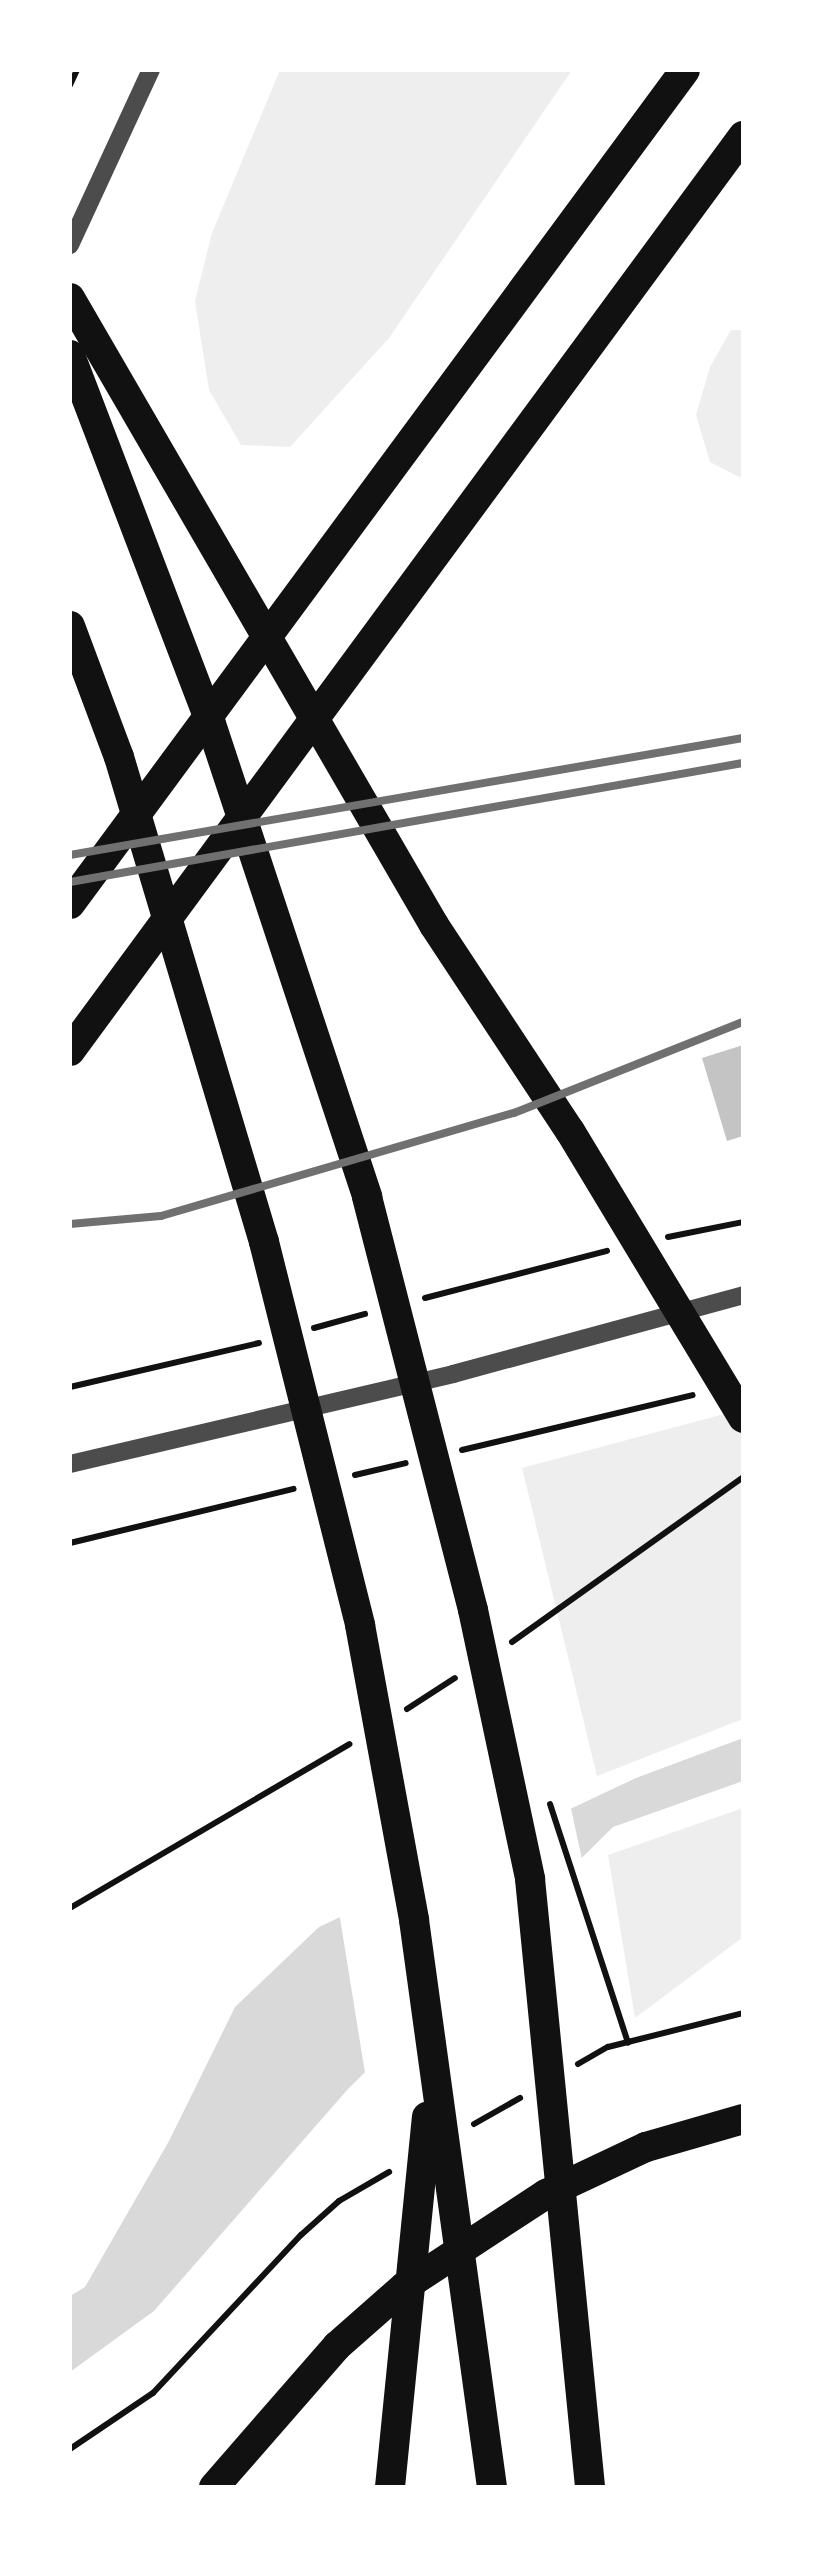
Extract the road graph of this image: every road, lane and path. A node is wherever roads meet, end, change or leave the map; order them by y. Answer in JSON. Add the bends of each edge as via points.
{"nodes":[{"id":1,"x":77,"y":70,"type":"edge"},
{"id":2,"x":151,"y":70,"type":"edge"},
{"id":3,"x":685,"y":70,"type":"edge"},
{"id":4,"x":70,"y":84,"type":"edge"},
{"id":5,"x":743,"y":136,"type":"edge"},
{"id":6,"x":70,"y":245,"type":"edge"},
{"id":7,"x":70,"y":298,"type":"edge"},
{"id":8,"x":70,"y":354,"type":"edge"},
{"id":9,"x":70,"y":626,"type":"edge"},
{"id":10,"x":70,"y":904,"type":"edge"},
{"id":11,"x":70,"y":1050,"type":"edge"},
{"id":12,"x":743,"y":1296,"type":"edge"},
{"id":13,"x":743,"y":1418,"type":"edge"},
{"id":14,"x":70,"y":1464,"type":"edge"},
{"id":15,"x":743,"y":1478,"type":"edge"},
{"id":16,"x":500,"y":1651,"type":"dead end"},
{"id":17,"x":467,"y":1671,"type":"dead end"},
{"id":18,"x":402,"y":1712,"type":"dead end"},
{"id":19,"x":353,"y":1742,"type":"dead end"},
{"id":20,"x":544,"y":1786,"type":"dead end"},
{"id":21,"x":70,"y":1908,"type":"edge"},
{"id":22,"x":628,"y":2043,"type":"dead end"},
{"id":23,"x":432,"y":2064,"type":"junction"},
{"id":24,"x":743,"y":2119,"type":"edge"},
{"id":25,"x":214,"y":2487,"type":"edge"},
{"id":26,"x":390,"y":2487,"type":"edge"},
{"id":27,"x":492,"y":2487,"type":"edge"},
{"id":28,"x":590,"y":2487,"type":"edge"}],
"edges":[{"from":1,"to":4,"type":"path"},
{"from":2,"to":6,"type":"street"},
{"from":3,"to":10,"type":"highway"},
{"from":5,"to":11,"type":"highway"},
{"from":7,"to":13,"type":"highway","via":[[434,926],[570,1131]]},
{"from":8,"to":28,"type":"highway","via":[[211,724],[367,1197],[477,1629],[530,1879]]},
{"from":9,"to":23,"type":"highway","via":[[120,757],[264,1242],[360,1625],[392,1784]]},
{"from":12,"to":14,"type":"street","via":[[453,1374]]},
{"from":15,"to":16,"type":"path"},
{"from":17,"to":18,"type":"path"},
{"from":19,"to":21,"type":"path"},
{"from":20,"to":22,"type":"path"},
{"from":23,"to":26,"type":"highway"},
{"from":23,"to":27,"type":"highway"},
{"from":24,"to":25,"type":"highway","via":[[646,2148],[546,2194],[434,2266],[338,2346]]}]}
